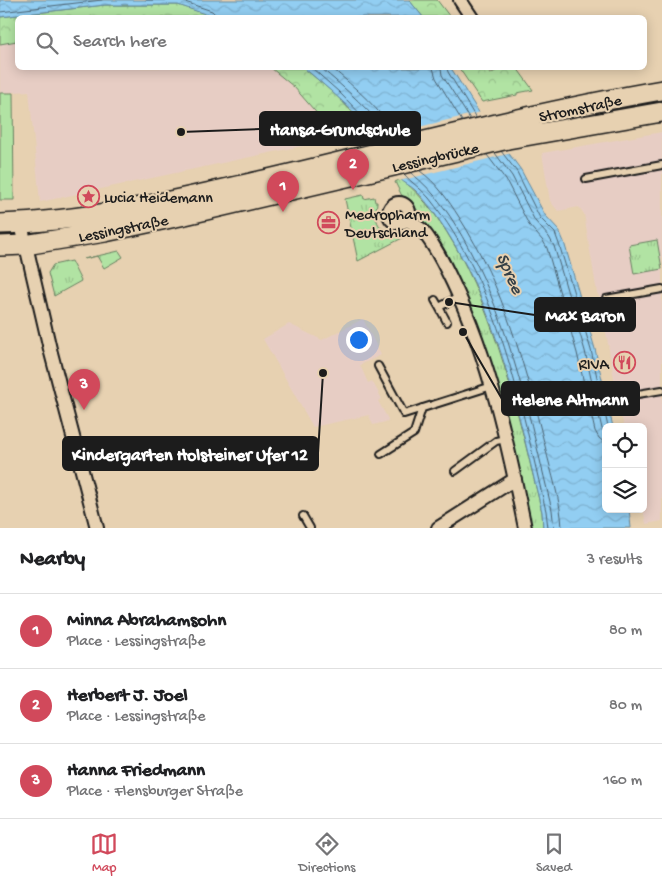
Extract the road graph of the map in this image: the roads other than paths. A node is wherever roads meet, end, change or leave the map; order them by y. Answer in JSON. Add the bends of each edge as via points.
{"nodes":[{"id":1,"x":460,"y":0,"type":"edge"},
{"id":2,"x":470,"y":15,"type":"edge"},
{"id":3,"x":662,"y":90,"type":"edge"},
{"id":4,"x":662,"y":112,"type":"edge"},
{"id":5,"x":503,"y":132,"type":"junction"},
{"id":6,"x":662,"y":165,"type":"edge"},
{"id":7,"x":356,"y":166,"type":"junction"},
{"id":8,"x":586,"y":179,"type":"dead end"},
{"id":9,"x":406,"y":219,"type":"dead end"},
{"id":10,"x":0,"y":224,"type":"edge"},
{"id":11,"x":21,"y":224,"type":"junction"},
{"id":12,"x":25,"y":245,"type":"junction"},
{"id":13,"x":0,"y":246,"type":"edge"},
{"id":14,"x":662,"y":289,"type":"edge"},
{"id":15,"x":459,"y":297,"type":"junction"},
{"id":16,"x":606,"y":299,"type":"dead end"},
{"id":17,"x":447,"y":322,"type":"dead end"},
{"id":18,"x":378,"y":366,"type":"dead end"},
{"id":19,"x":492,"y":386,"type":"junction"},
{"id":20,"x":662,"y":390,"type":"edge"},
{"id":21,"x":614,"y":398,"type":"dead end"},
{"id":22,"x":422,"y":408,"type":"junction"},
{"id":23,"x":506,"y":439,"type":"junction"},
{"id":24,"x":381,"y":454,"type":"dead end"},
{"id":25,"x":455,"y":471,"type":"dead end"},
{"id":26,"x":515,"y":480,"type":"junction"},
{"id":27,"x":303,"y":516,"type":"dead end"},
{"id":28,"x":97,"y":528,"type":"edge"},
{"id":29,"x":310,"y":528,"type":"edge"},
{"id":30,"x":438,"y":528,"type":"edge"},
{"id":31,"x":525,"y":528,"type":"edge"}],
"edges":[{"from":1,"to":2,"type":"street"},
{"from":3,"to":5,"type":"main road","name":"Stromstraße"},
{"from":4,"to":5,"type":"main road","name":"Stromstraße"},
{"from":5,"to":7,"type":"main road","name":"Lessingbrücke"},
{"from":6,"to":8,"type":"lane"},
{"from":7,"to":11,"type":"main road","name":"Lessingstraße","via":[[99,215]]},
{"from":7,"to":12,"type":"main road","name":"Lessingstraße","via":[[185,215]]},
{"from":9,"to":15,"type":"street","via":[[422,230]]},
{"from":10,"to":11,"type":"main road","name":"Lessingstraße"},
{"from":11,"to":12,"type":"street"},
{"from":12,"to":13,"type":"main road","name":"Lessingstraße"},
{"from":12,"to":28,"type":"street"},
{"from":14,"to":16,"type":"lane"},
{"from":15,"to":17,"type":"lane","via":[[437,303]]},
{"from":15,"to":19,"type":"street","via":[[481,349]]},
{"from":18,"to":22,"type":"lane","via":[[404,414]]},
{"from":19,"to":22,"type":"lane"},
{"from":19,"to":23,"type":"street"},
{"from":20,"to":21,"type":"lane"},
{"from":22,"to":24,"type":"lane","via":[[414,433]]},
{"from":23,"to":25,"type":"lane","via":[[496,441]]},
{"from":23,"to":26,"type":"street"},
{"from":26,"to":30,"type":"street"},
{"from":26,"to":31,"type":"street"},
{"from":27,"to":29,"type":"lane"}]}
